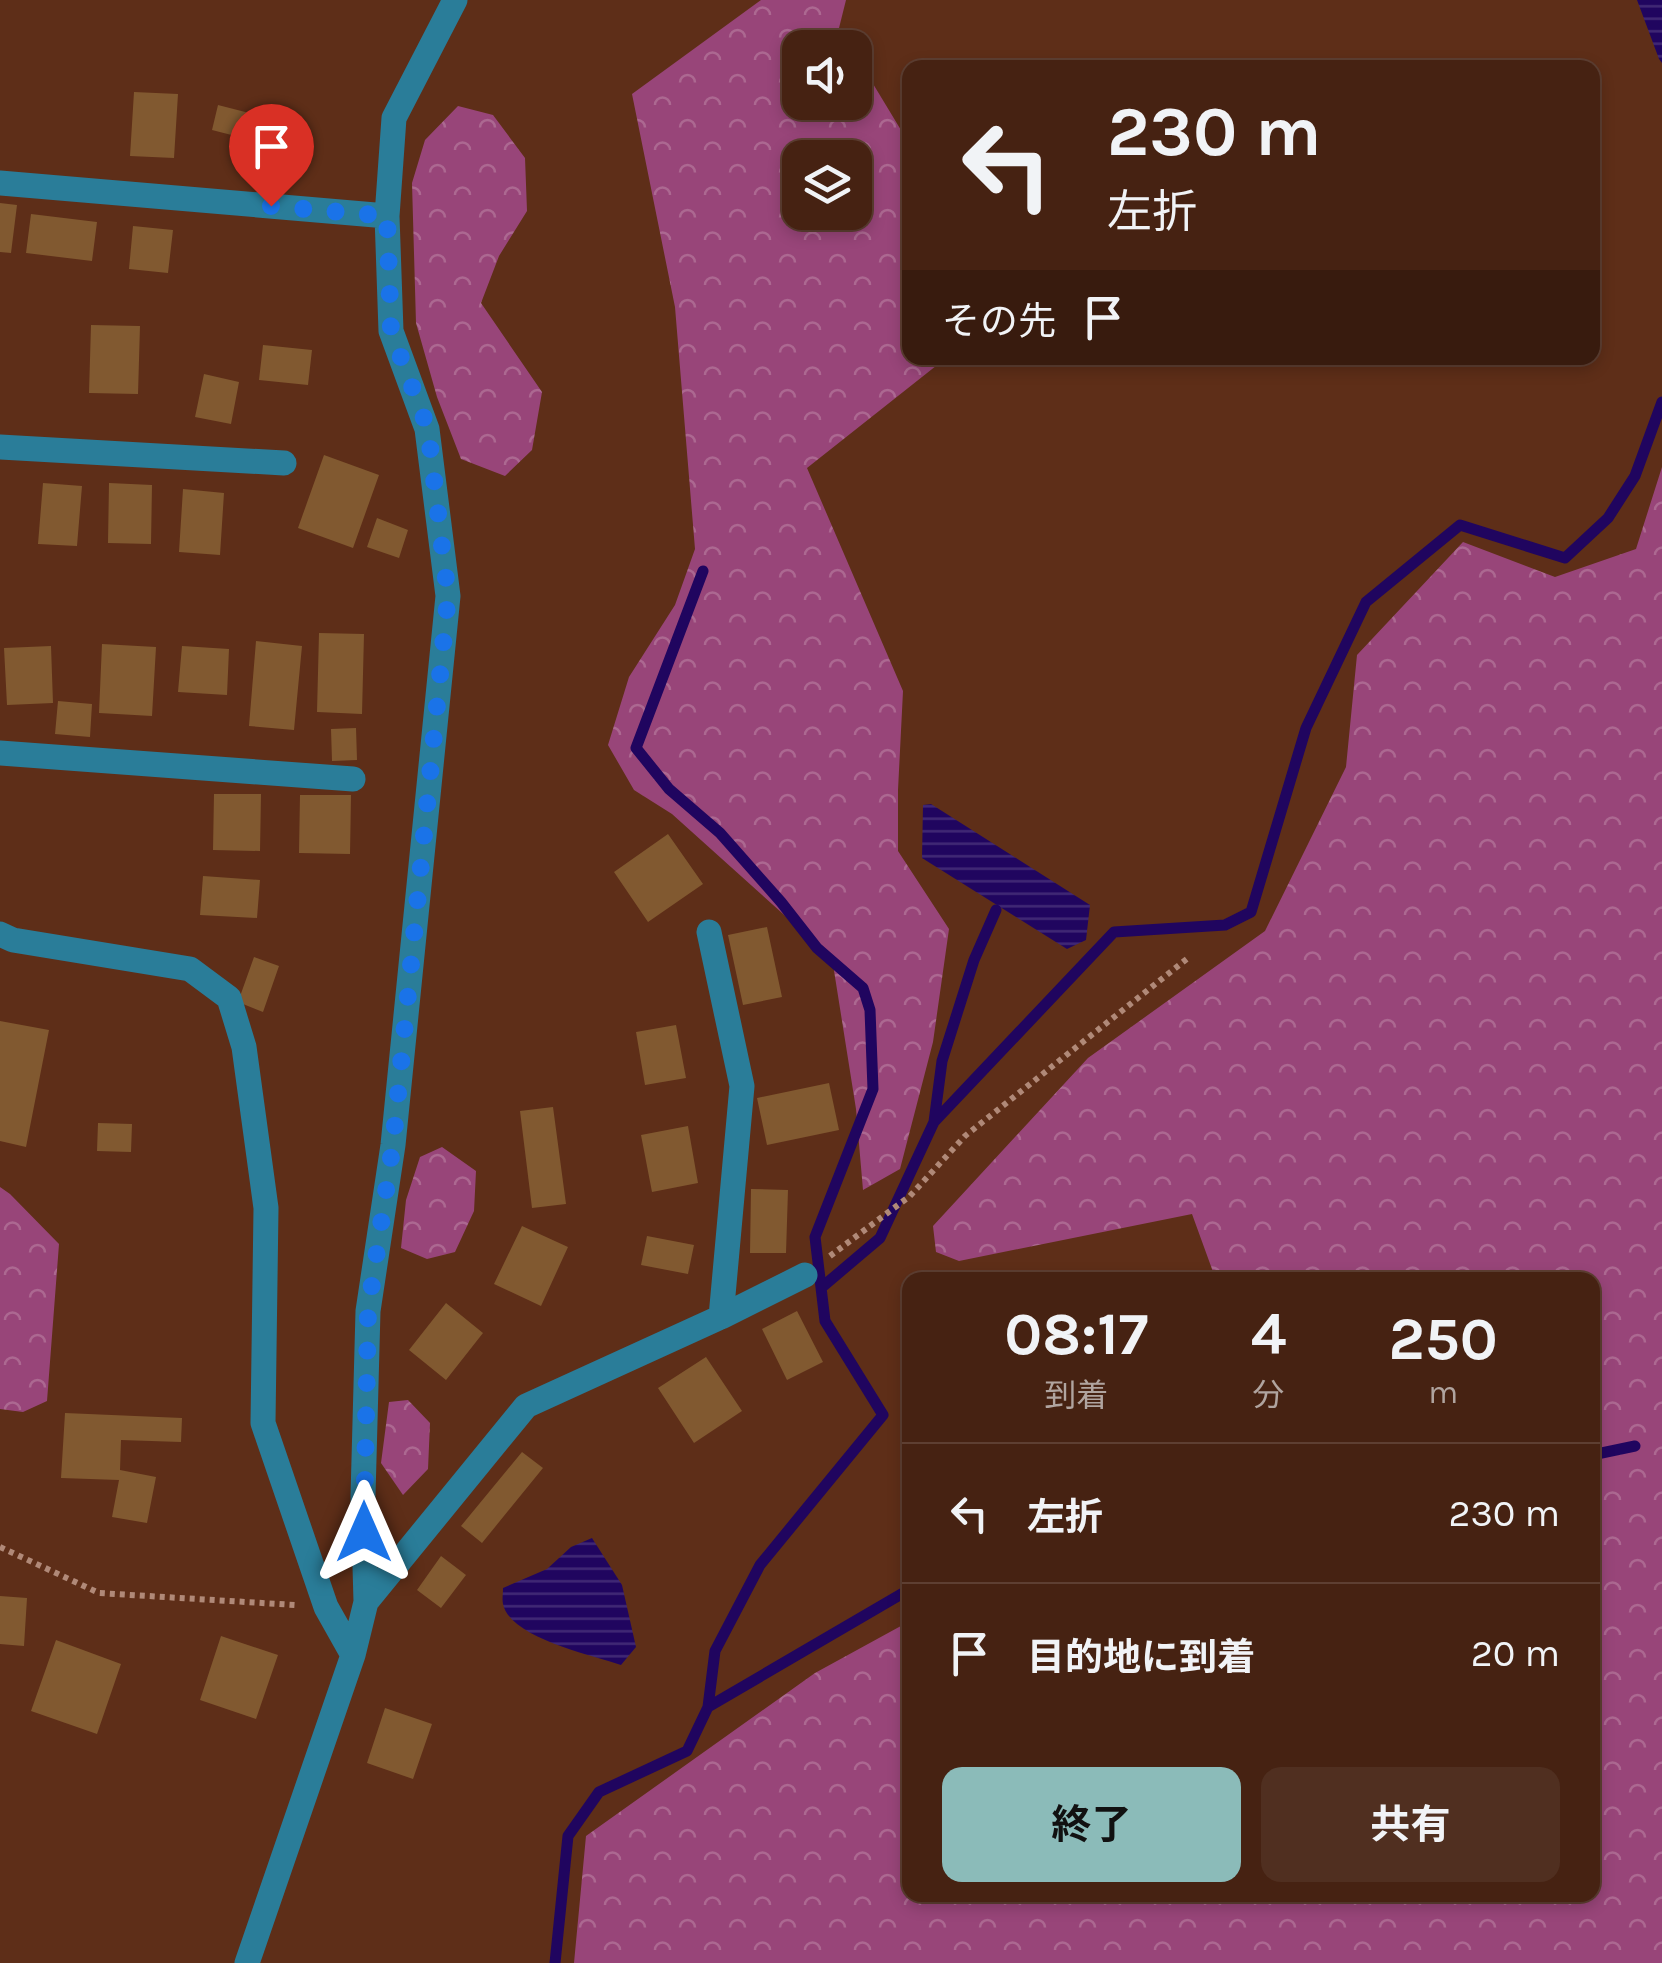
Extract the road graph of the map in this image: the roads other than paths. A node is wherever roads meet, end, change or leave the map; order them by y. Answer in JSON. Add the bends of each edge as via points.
{"nodes":[{"id":1,"x":455,"y":0,"type":"edge"},
{"id":2,"x":0,"y":183,"type":"edge"},
{"id":3,"x":387,"y":216,"type":"junction"},
{"id":4,"x":0,"y":447,"type":"edge"},
{"id":5,"x":284,"y":462,"type":"dead end"},
{"id":6,"x":0,"y":754,"type":"edge"},
{"id":7,"x":353,"y":778,"type":"dead end"},
{"id":8,"x":709,"y":932,"type":"dead end"},
{"id":9,"x":0,"y":934,"type":"edge"},
{"id":10,"x":805,"y":1275,"type":"road end"},
{"id":11,"x":721,"y":1317,"type":"junction"},
{"id":12,"x":366,"y":1602,"type":"junction"},
{"id":13,"x":353,"y":1655,"type":"junction"},
{"id":14,"x":246,"y":1963,"type":"edge"}],
"edges":[{"from":1,"to":3,"type":"street","via":[[394,118]]},
{"from":2,"to":3,"type":"street"},
{"from":3,"to":12,"type":"street","via":[[391,331],[428,429],[448,596],[393,1144],[368,1311]]},
{"from":4,"to":5,"type":"street"},
{"from":6,"to":7,"type":"street"},
{"from":8,"to":11,"type":"street","via":[[742,1086]]},
{"from":9,"to":13,"type":"street","via":[[190,969],[228,998],[244,1048],[266,1208],[263,1423],[326,1607]]},
{"from":10,"to":11,"type":"street"},
{"from":11,"to":12,"type":"street","via":[[526,1406]]},
{"from":12,"to":13,"type":"street"},
{"from":13,"to":14,"type":"street"}]}
